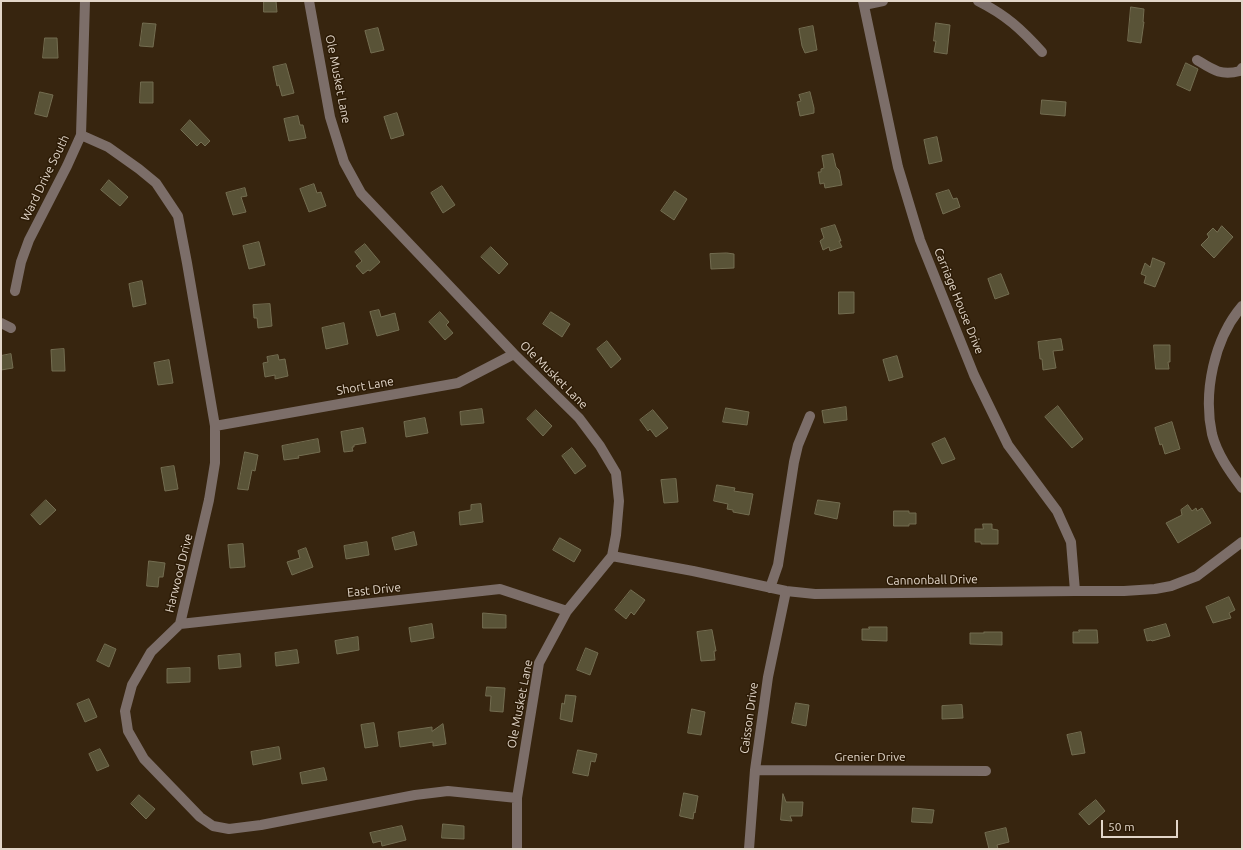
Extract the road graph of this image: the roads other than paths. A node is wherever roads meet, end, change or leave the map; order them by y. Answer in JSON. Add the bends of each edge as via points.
{"nodes":[{"id":1,"x":85,"y":1,"type":"edge"},
{"id":2,"x":310,"y":1,"type":"edge"},
{"id":3,"x":883,"y":1,"type":"edge"},
{"id":4,"x":978,"y":1,"type":"edge"},
{"id":5,"x":864,"y":3,"type":"edge"},
{"id":6,"x":1042,"y":52,"type":"dead end"},
{"id":7,"x":1197,"y":60,"type":"dead end"},
{"id":8,"x":1242,"y":68,"type":"edge"},
{"id":9,"x":81,"y":135,"type":"junction"},
{"id":10,"x":15,"y":291,"type":"dead end"},
{"id":11,"x":1242,"y":306,"type":"edge"},
{"id":12,"x":1,"y":323,"type":"edge"},
{"id":13,"x":11,"y":328,"type":"dead end"},
{"id":14,"x":514,"y":354,"type":"junction"},
{"id":15,"x":810,"y":416,"type":"dead end"},
{"id":16,"x":215,"y":426,"type":"junction"},
{"id":17,"x":1242,"y":488,"type":"edge"},
{"id":18,"x":1242,"y":542,"type":"edge"},
{"id":19,"x":612,"y":556,"type":"junction"},
{"id":20,"x":770,"y":588,"type":"junction"},
{"id":21,"x":786,"y":591,"type":"junction"},
{"id":22,"x":1075,"y":591,"type":"junction"},
{"id":23,"x":567,"y":611,"type":"junction"},
{"id":24,"x":180,"y":624,"type":"junction"},
{"id":25,"x":755,"y":770,"type":"junction"},
{"id":26,"x":986,"y":771,"type":"dead end"},
{"id":27,"x":517,"y":798,"type":"junction"},
{"id":28,"x":517,"y":849,"type":"edge"},
{"id":29,"x":749,"y":849,"type":"edge"}],
"edges":[{"from":1,"to":9,"type":"street","name":"Ward Drive South"},
{"from":2,"to":14,"type":"street","name":"Ole Musket Lane","via":[[330,117],[344,162],[361,193]]},
{"from":3,"to":5,"type":"street"},
{"from":4,"to":6,"type":"street","via":[[1008,18]]},
{"from":5,"to":22,"type":"street","name":"Carriage House Drive","via":[[898,167],[920,240],[974,375],[1008,445],[1057,511],[1071,542]]},
{"from":7,"to":8,"type":"street","via":[[1213,70],[1229,74]]},
{"from":9,"to":10,"type":"street","name":"Ward Drive South","via":[[29,240]]},
{"from":9,"to":16,"type":"street","name":"Harwood Drive","via":[[108,147],[139,168],[156,183],[178,216]]},
{"from":11,"to":17,"type":"street","via":[[1222,337],[1213,368],[1210,409],[1212,434],[1219,452]]},
{"from":12,"to":13,"type":"street"},
{"from":14,"to":16,"type":"street","name":"Short Lane","via":[[458,383]]},
{"from":14,"to":19,"type":"street","name":"Ole Musket Lane","via":[[579,418],[616,473],[619,501]]},
{"from":15,"to":20,"type":"street","via":[[794,462],[778,565]]},
{"from":16,"to":24,"type":"street","name":"Harwood Drive","via":[[215,463],[209,500]]},
{"from":18,"to":22,"type":"street","name":"Cannonball Drive","via":[[1197,576],[1171,586],[1124,592]]},
{"from":19,"to":20,"type":"street","name":"Cannonball Drive"},
{"from":19,"to":23,"type":"street","name":"Ole Musket Lane"},
{"from":20,"to":21,"type":"street","name":"Cannonball Drive"},
{"from":21,"to":22,"type":"street","name":"Cannonball Drive","via":[[815,594]]},
{"from":21,"to":25,"type":"street","name":"Caisson Drive","via":[[768,677]]},
{"from":23,"to":24,"type":"street","name":"East Drive","via":[[500,590]]},
{"from":23,"to":27,"type":"street","name":"Ole Musket Lane","via":[[539,662]]},
{"from":24,"to":27,"type":"street","name":"Harwood Drive","via":[[151,652],[132,685],[125,711],[128,731],[144,758],[184,801],[213,826],[229,829],[261,825],[448,791]]},
{"from":25,"to":26,"type":"street","name":"Grenier Drive"},
{"from":25,"to":29,"type":"street","name":"Caisson Drive"},
{"from":27,"to":28,"type":"street"}]}
